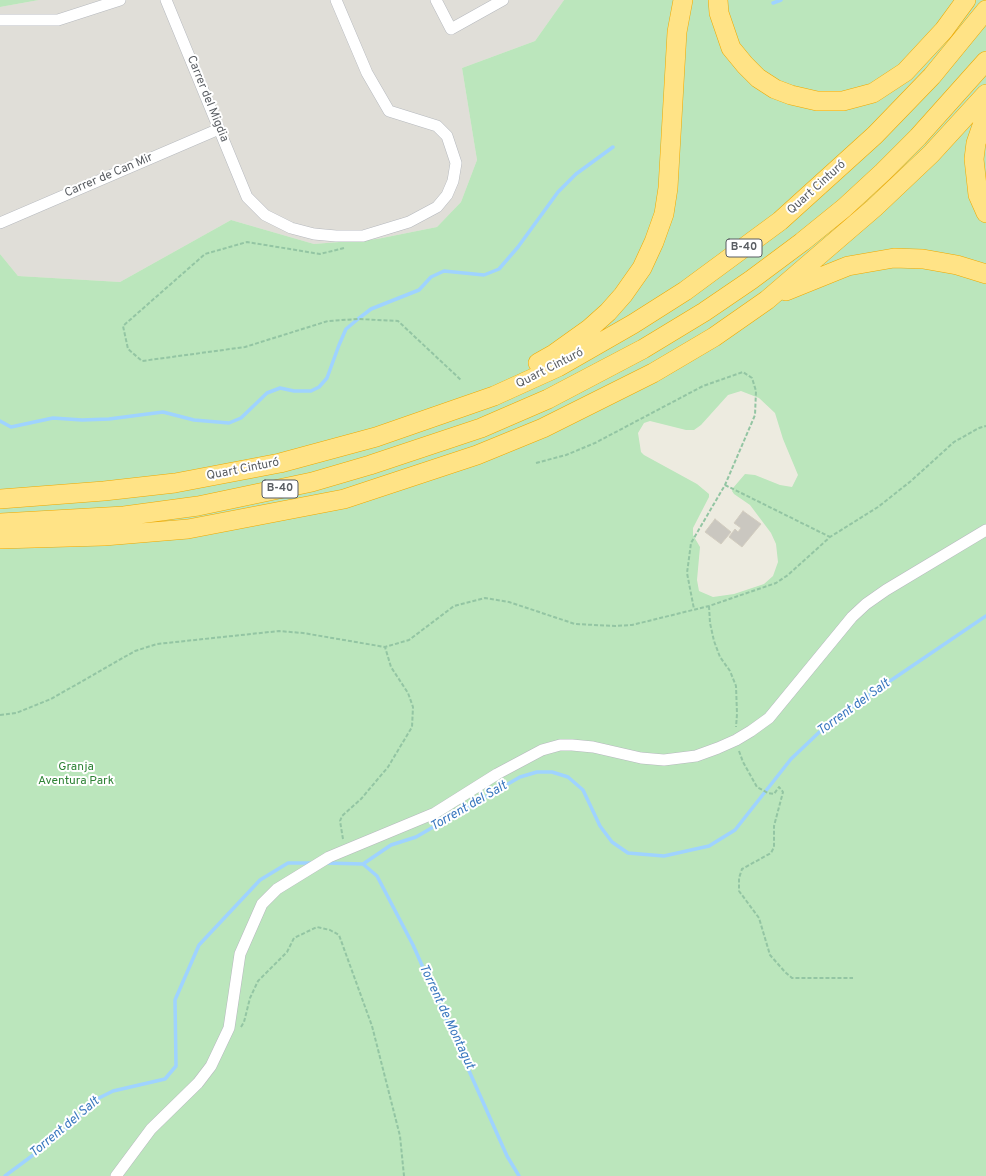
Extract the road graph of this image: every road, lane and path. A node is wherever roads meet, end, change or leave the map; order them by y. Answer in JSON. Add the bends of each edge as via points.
{"nodes":[{"id":1,"x":120,"y":0,"type":"edge"},
{"id":2,"x":166,"y":0,"type":"edge"},
{"id":3,"x":336,"y":0,"type":"edge"},
{"id":4,"x":436,"y":0,"type":"edge"},
{"id":5,"x":503,"y":0,"type":"edge"},
{"id":6,"x":674,"y":0,"type":"edge"},
{"id":7,"x":683,"y":0,"type":"edge"},
{"id":8,"x":718,"y":0,"type":"edge"},
{"id":9,"x":966,"y":0,"type":"edge"},
{"id":10,"x":986,"y":10,"type":"edge"},
{"id":11,"x":0,"y":20,"type":"edge"},
{"id":12,"x":677,"y":32,"type":"junction"},
{"id":13,"x":986,"y":61,"type":"edge"},
{"id":14,"x":986,"y":94,"type":"edge"},
{"id":15,"x":986,"y":114,"type":"edge"},
{"id":16,"x":219,"y":129,"type":"junction"},
{"id":17,"x":986,"y":213,"type":"edge"},
{"id":18,"x":0,"y":223,"type":"edge"},
{"id":19,"x":336,"y":236,"type":"junction"},
{"id":20,"x":986,"y":274,"type":"edge"},
{"id":21,"x":767,"y":300,"type":"junction"},
{"id":22,"x":461,"y":380,"type":"dead end"},
{"id":23,"x":447,"y":411,"type":"junction"},
{"id":24,"x":986,"y":426,"type":"edge"},
{"id":25,"x":536,"y":463,"type":"dead end"},
{"id":26,"x":725,"y":485,"type":"junction"},
{"id":27,"x":0,"y":499,"type":"edge"},
{"id":28,"x":0,"y":523,"type":"edge"},
{"id":29,"x":986,"y":530,"type":"edge"},
{"id":30,"x":830,"y":537,"type":"junction"},
{"id":31,"x":0,"y":539,"type":"edge"},
{"id":32,"x":709,"y":606,"type":"junction"},
{"id":33,"x":694,"y":609,"type":"junction"},
{"id":34,"x":385,"y":647,"type":"junction"},
{"id":35,"x":0,"y":715,"type":"edge"},
{"id":36,"x":736,"y":740,"type":"junction"},
{"id":37,"x":346,"y":850,"type":"junction"},
{"id":38,"x":853,"y":978,"type":"dead end"},
{"id":39,"x":238,"y":1032,"type":"dead end"},
{"id":40,"x":116,"y":1176,"type":"edge"},
{"id":41,"x":404,"y":1176,"type":"edge"}],
"edges":[{"from":1,"to":11,"type":"street","via":[[58,20]]},
{"from":2,"to":16,"type":"street","name":"Carrer del Migdia"},
{"from":3,"to":19,"type":"street","via":[[367,73],[389,111],[437,126],[447,136],[456,162],[453,182],[447,195],[433,209],[409,222],[363,236]]},
{"from":4,"to":5,"type":"street","via":[[451,29]]},
{"from":6,"to":12,"type":"highway"},
{"from":7,"to":12,"type":"highway"},
{"from":8,"to":9,"type":"highway","via":[[719,12],[731,48],[758,78],[791,95],[824,101],[843,101],[873,94],[906,72],[944,30]]},
{"from":10,"to":23,"type":"highway","name":"Quart Cinturó","number":"B-40","via":[[932,76],[875,135],[780,221],[734,256],[633,324],[558,367],[494,396]]},
{"from":12,"to":23,"type":"highway","via":[[667,195],[664,214],[642,268],[623,295],[589,329],[554,354],[478,392]]},
{"from":13,"to":28,"type":"highway","name":"Quart Cinturó","number":"B-40","via":[[918,137],[844,208],[802,242],[704,312],[643,349],[548,399],[481,428],[304,484],[198,506],[124,516]]},
{"from":14,"to":21,"type":"highway","via":[[931,154],[874,208]]},
{"from":15,"to":17,"type":"highway","via":[[976,143],[974,158],[978,195]]},
{"from":16,"to":18,"type":"street","name":"Carrer de Can Mir"},
{"from":16,"to":19,"type":"street","name":"Carrer del Migdia","via":[[247,197],[265,214],[291,228]]},
{"from":19,"to":22,"type":"path","via":[[346,247],[320,254],[247,242],[205,254],[123,326],[128,349],[142,361],[245,347],[328,322],[358,319],[398,321]]},
{"from":20,"to":21,"type":"highway","via":[[930,260],[894,258],[848,266]]},
{"from":21,"to":31,"type":"highway","via":[[714,338],[653,373],[543,428],[477,455],[344,499],[188,529],[104,536]]},
{"from":23,"to":27,"type":"highway","name":"Quart Cinturó","number":"B-40","via":[[354,443],[228,474],[161,485]]},
{"from":24,"to":30,"type":"path","via":[[954,442],[878,507]]},
{"from":25,"to":26,"type":"path","via":[[566,455],[703,386],[743,372],[752,378],[756,391],[755,415]]},
{"from":26,"to":30,"type":"path"},
{"from":26,"to":33,"type":"path","via":[[691,543],[687,573]]},
{"from":29,"to":36,"type":"street","via":[[866,604],[852,617],[769,718]]},
{"from":30,"to":32,"type":"path","via":[[776,583]]},
{"from":32,"to":33,"type":"path"},
{"from":32,"to":36,"type":"path","via":[[714,641],[736,686]]},
{"from":33,"to":34,"type":"path","via":[[632,624],[575,624],[509,602],[485,598],[454,606],[414,637]]},
{"from":34,"to":35,"type":"path","via":[[279,631],[157,644],[135,651],[51,699],[16,713]]},
{"from":34,"to":37,"type":"path","via":[[391,667],[413,707],[412,727],[388,767],[361,799],[342,816],[340,821]]},
{"from":36,"to":37,"type":"street","via":[[696,756],[664,760],[572,745],[542,750],[497,774],[436,813]]},
{"from":36,"to":38,"type":"path","via":[[742,762],[757,787],[774,794],[780,787],[783,792],[774,826],[774,847],[771,853],[742,869],[738,878],[739,891],[759,918],[770,955],[792,978]]},
{"from":37,"to":40,"type":"street","via":[[329,857],[277,889],[262,904],[240,954],[229,1028],[211,1066],[198,1083],[151,1129]]},
{"from":39,"to":41,"type":"path","via":[[258,981],[287,952],[294,938],[316,927],[339,935],[372,1026],[400,1136]]}]}
